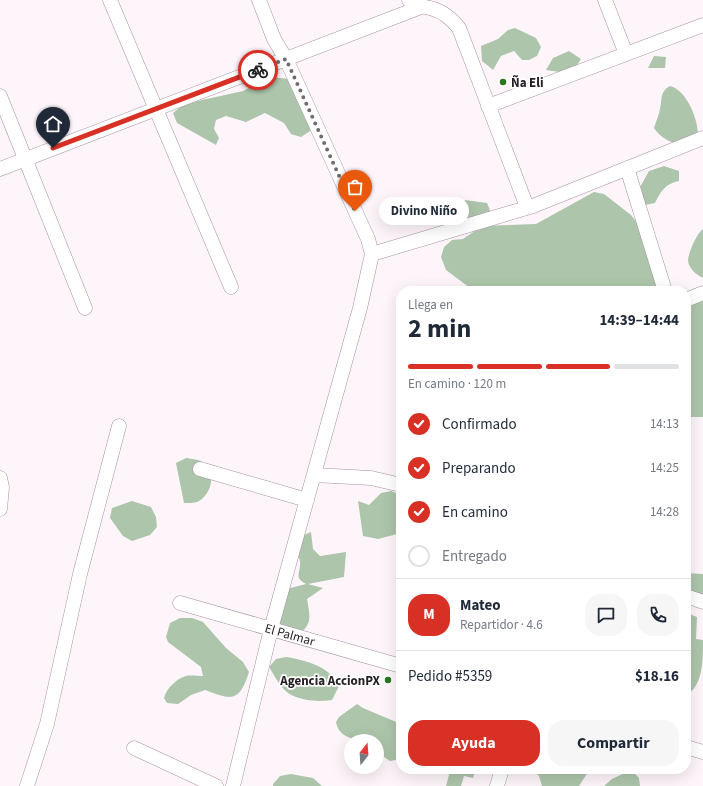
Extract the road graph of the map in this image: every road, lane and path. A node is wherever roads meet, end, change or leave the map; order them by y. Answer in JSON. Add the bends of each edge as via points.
{"nodes":[{"id":1,"x":110,"y":0,"type":"edge"},
{"id":2,"x":259,"y":0,"type":"edge"},
{"id":3,"x":604,"y":0,"type":"edge"},
{"id":4,"x":415,"y":3,"type":"edge"},
{"id":5,"x":703,"y":25,"type":"edge"},
{"id":6,"x":626,"y":54,"type":"junction"},
{"id":7,"x":286,"y":59,"type":"junction"},
{"id":8,"x":0,"y":96,"type":"edge"},
{"id":9,"x":488,"y":106,"type":"junction"},
{"id":10,"x":156,"y":109,"type":"junction"},
{"id":11,"x":703,"y":138,"type":"edge"},
{"id":12,"x":24,"y":159,"type":"junction"},
{"id":13,"x":627,"y":168,"type":"junction"},
{"id":14,"x":0,"y":169,"type":"edge"},
{"id":15,"x":527,"y":207,"type":"junction"},
{"id":16,"x":372,"y":255,"type":"junction"},
{"id":17,"x":663,"y":286,"type":"edge"},
{"id":18,"x":231,"y":287,"type":"dead end"},
{"id":19,"x":703,"y":293,"type":"edge"},
{"id":20,"x":691,"y":298,"type":"edge"},
{"id":21,"x":85,"y":308,"type":"dead end"},
{"id":22,"x":119,"y":426,"type":"dead end"},
{"id":23,"x":200,"y":469,"type":"dead end"},
{"id":24,"x":314,"y":475,"type":"junction"},
{"id":25,"x":0,"y":478,"type":"edge"},
{"id":26,"x":396,"y":484,"type":"edge"},
{"id":27,"x":307,"y":500,"type":"junction"},
{"id":28,"x":0,"y":510,"type":"edge"},
{"id":29,"x":691,"y":598,"type":"edge"},
{"id":30,"x":703,"y":602,"type":"edge"},
{"id":31,"x":180,"y":603,"type":"dead end"},
{"id":32,"x":271,"y":629,"type":"junction"},
{"id":33,"x":396,"y":665,"type":"edge"},
{"id":34,"x":134,"y":748,"type":"dead end"},
{"id":35,"x":691,"y":748,"type":"edge"},
{"id":36,"x":703,"y":752,"type":"edge"},
{"id":37,"x":501,"y":774,"type":"edge"},
{"id":38,"x":27,"y":786,"type":"edge"},
{"id":39,"x":216,"y":786,"type":"edge"},
{"id":40,"x":233,"y":786,"type":"edge"},
{"id":41,"x":497,"y":786,"type":"edge"}],
"edges":[{"from":1,"to":10,"type":"street"},
{"from":2,"to":7,"type":"street","via":[[274,39]]},
{"from":3,"to":6,"type":"street"},
{"from":4,"to":7,"type":"street"},
{"from":4,"to":9,"type":"street","via":[[447,15],[459,28]]},
{"from":5,"to":6,"type":"street"},
{"from":6,"to":9,"type":"street"},
{"from":7,"to":10,"type":"street"},
{"from":7,"to":16,"type":"street","via":[[368,239]]},
{"from":8,"to":12,"type":"street"},
{"from":9,"to":15,"type":"street"},
{"from":10,"to":12,"type":"street"},
{"from":10,"to":18,"type":"street"},
{"from":11,"to":13,"type":"street"},
{"from":12,"to":14,"type":"street"},
{"from":12,"to":21,"type":"street"},
{"from":13,"to":15,"type":"street"},
{"from":13,"to":17,"type":"street"},
{"from":15,"to":16,"type":"street"},
{"from":16,"to":24,"type":"street"},
{"from":19,"to":20,"type":"street"},
{"from":22,"to":38,"type":"street","via":[[80,574],[48,724]]},
{"from":23,"to":27,"type":"street"},
{"from":24,"to":26,"type":"street","via":[[371,478]]},
{"from":24,"to":27,"type":"street"},
{"from":25,"to":28,"type":"street"},
{"from":27,"to":32,"type":"street"},
{"from":29,"to":30,"type":"street"},
{"from":31,"to":32,"type":"street","name":"El Palmar"},
{"from":32,"to":33,"type":"street","name":"El Palmar"},
{"from":32,"to":40,"type":"street"},
{"from":34,"to":39,"type":"street"},
{"from":35,"to":36,"type":"street"},
{"from":37,"to":41,"type":"street"}]}
